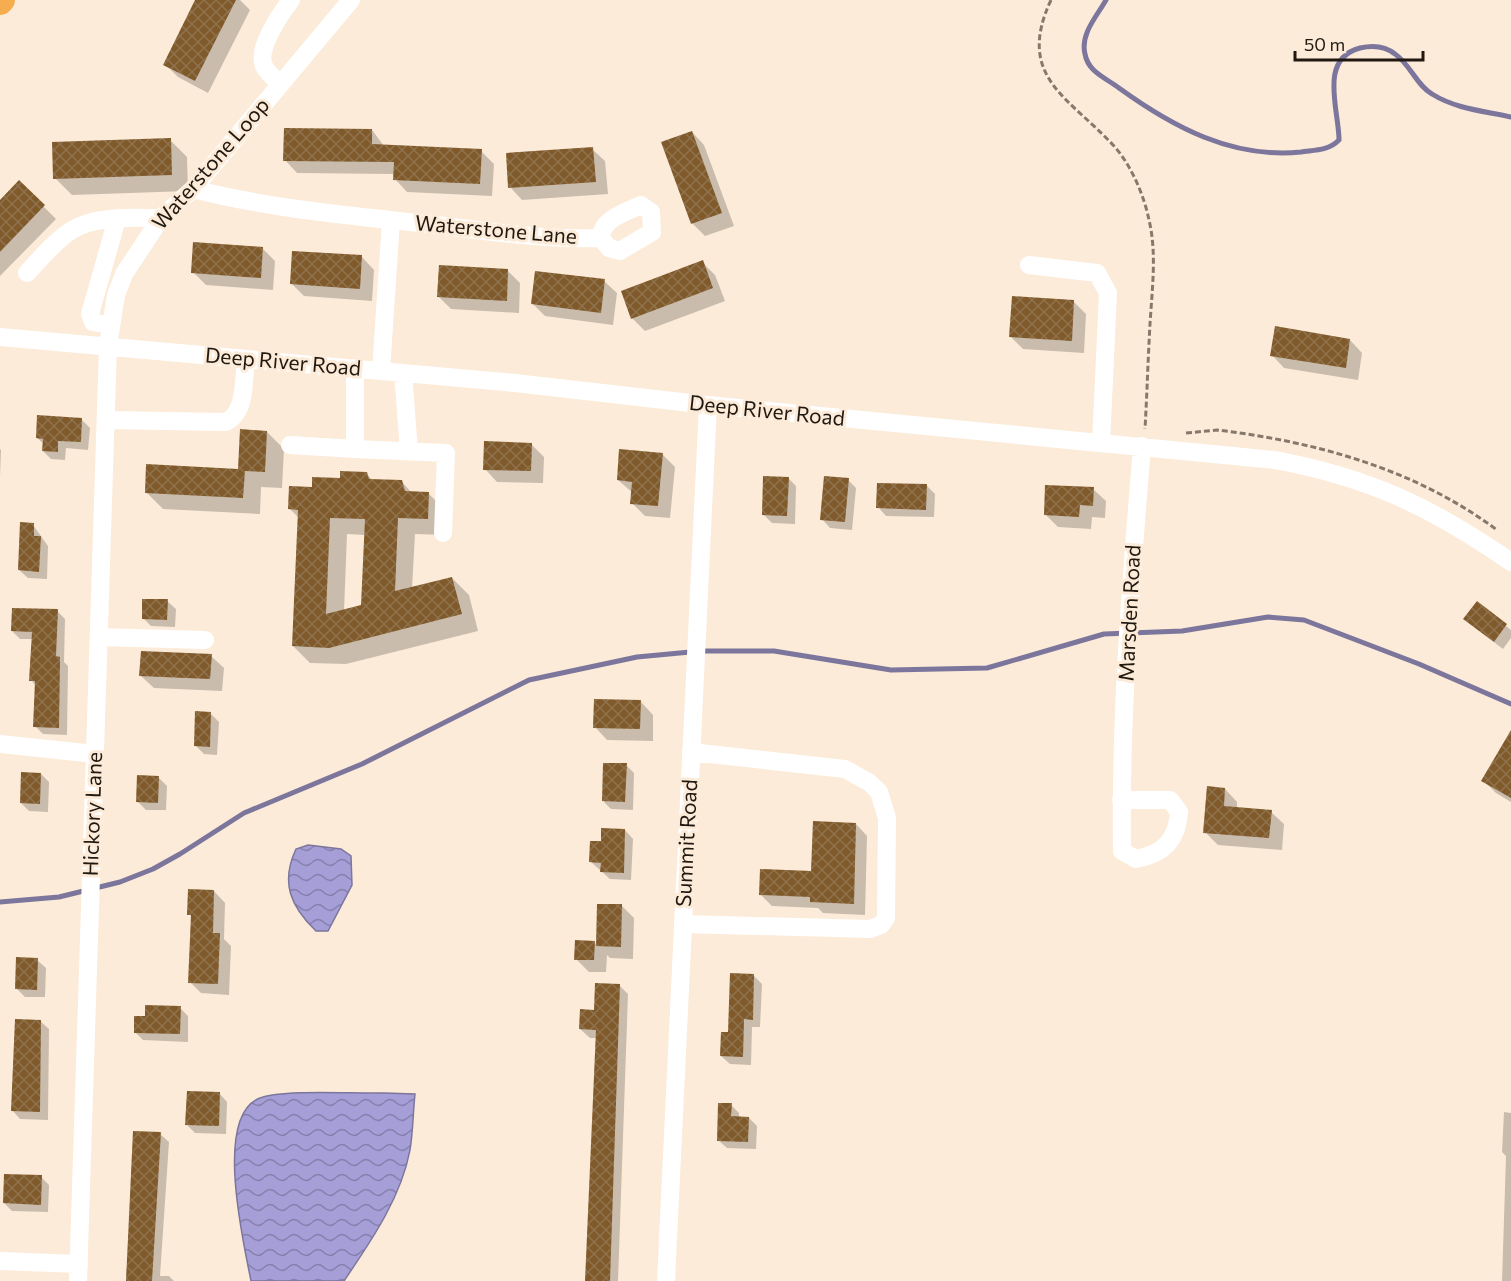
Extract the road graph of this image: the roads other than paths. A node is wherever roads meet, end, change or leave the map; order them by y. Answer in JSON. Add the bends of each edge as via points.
{"nodes":[{"id":1,"x":291,"y":0,"type":"edge"},
{"id":2,"x":351,"y":0,"type":"edge"},
{"id":3,"x":281,"y":84,"type":"junction"},
{"id":4,"x":194,"y":189,"type":"junction"},
{"id":5,"x":161,"y":218,"type":"junction"},
{"id":6,"x":117,"y":219,"type":"junction"},
{"id":7,"x":391,"y":220,"type":"junction"},
{"id":8,"x":601,"y":238,"type":"dead end"},
{"id":9,"x":1029,"y":265,"type":"dead end"},
{"id":10,"x":27,"y":273,"type":"dead end"},
{"id":11,"x":90,"y":314,"type":"junction"},
{"id":12,"x":110,"y":325,"type":"junction"},
{"id":13,"x":0,"y":337,"type":"edge"},
{"id":14,"x":84,"y":344,"type":"junction"},
{"id":15,"x":108,"y":346,"type":"junction"},
{"id":16,"x":246,"y":359,"type":"junction"},
{"id":17,"x":355,"y":368,"type":"junction"},
{"id":18,"x":381,"y":371,"type":"junction"},
{"id":19,"x":403,"y":373,"type":"junction"},
{"id":20,"x":708,"y":405,"type":"junction"},
{"id":21,"x":106,"y":420,"type":"junction"},
{"id":22,"x":1144,"y":437,"type":"junction"},
{"id":23,"x":1101,"y":443,"type":"junction"},
{"id":24,"x":290,"y":445,"type":"dead end"},
{"id":25,"x":355,"y":448,"type":"junction"},
{"id":26,"x":409,"y":451,"type":"junction"},
{"id":27,"x":443,"y":533,"type":"dead end"},
{"id":28,"x":1511,"y":562,"type":"edge"},
{"id":29,"x":99,"y":637,"type":"junction"},
{"id":30,"x":205,"y":640,"type":"dead end"},
{"id":31,"x":0,"y":744,"type":"edge"},
{"id":32,"x":692,"y":752,"type":"junction"},
{"id":33,"x":95,"y":754,"type":"junction"},
{"id":34,"x":1121,"y":800,"type":"dead end"},
{"id":35,"x":683,"y":924,"type":"junction"},
{"id":36,"x":0,"y":1261,"type":"edge"},
{"id":37,"x":78,"y":1272,"type":"edge"},
{"id":38,"x":666,"y":1281,"type":"edge"}],
"edges":[{"from":1,"to":3,"type":"street","via":[[268,39],[262,58],[264,67]]},
{"from":2,"to":3,"type":"street","name":"Waterstone Loop"},
{"from":3,"to":4,"type":"street","name":"Waterstone Loop"},
{"from":4,"to":5,"type":"street","name":"Waterstone Loop"},
{"from":4,"to":7,"type":"street","name":"Waterstone Lane","via":[[232,199]]},
{"from":5,"to":6,"type":"street"},
{"from":5,"to":12,"type":"street","name":"Waterstone Loop","via":[[124,274]]},
{"from":6,"to":10,"type":"street","via":[[73,229]]},
{"from":6,"to":11,"type":"street"},
{"from":7,"to":8,"type":"street","name":"Waterstone Lane","via":[[563,239]]},
{"from":7,"to":18,"type":"street","name":"Waterstone Lane"},
{"from":9,"to":23,"type":"street","via":[[1097,273],[1108,293]]},
{"from":11,"to":12,"type":"street","via":[[93,322]]},
{"from":11,"to":14,"type":"street"},
{"from":12,"to":15,"type":"street","name":"Waterstone Loop"},
{"from":13,"to":14,"type":"street","name":"Deep River Road"},
{"from":14,"to":15,"type":"street","name":"Deep River Road"},
{"from":15,"to":16,"type":"street","name":"Deep River Road"},
{"from":15,"to":21,"type":"street","name":"Hickory Lane"},
{"from":16,"to":17,"type":"street","name":"Deep River Road"},
{"from":16,"to":21,"type":"street","via":[[240,405],[231,420]]},
{"from":17,"to":18,"type":"street","name":"Deep River Road"},
{"from":17,"to":25,"type":"street"},
{"from":18,"to":19,"type":"street","name":"Deep River Road"},
{"from":19,"to":20,"type":"street","name":"Deep River Road"},
{"from":19,"to":26,"type":"street"},
{"from":20,"to":23,"type":"street","name":"Deep River Road"},
{"from":20,"to":32,"type":"street","name":"Summit Road"},
{"from":21,"to":29,"type":"street","name":"Hickory Lane"},
{"from":22,"to":23,"type":"street","name":"Deep River Road"},
{"from":22,"to":28,"type":"street","name":"Deep River Road","via":[[1275,460],[1369,483],[1427,509]]},
{"from":22,"to":34,"type":"street","name":"Marsden Road","via":[[1131,573]]},
{"from":24,"to":25,"type":"street"},
{"from":25,"to":26,"type":"street"},
{"from":26,"to":27,"type":"street","via":[[446,453]]},
{"from":29,"to":30,"type":"street"},
{"from":29,"to":33,"type":"street","name":"Hickory Lane"},
{"from":31,"to":33,"type":"street"},
{"from":32,"to":35,"type":"street","name":"Summit Road"},
{"from":32,"to":35,"type":"street","via":[[845,769],[870,783],[879,792],[887,818],[886,918],[870,929]]},
{"from":33,"to":37,"type":"street","name":"Hickory Lane"},
{"from":35,"to":38,"type":"street","name":"Summit Road"},
{"from":36,"to":37,"type":"street"}]}
